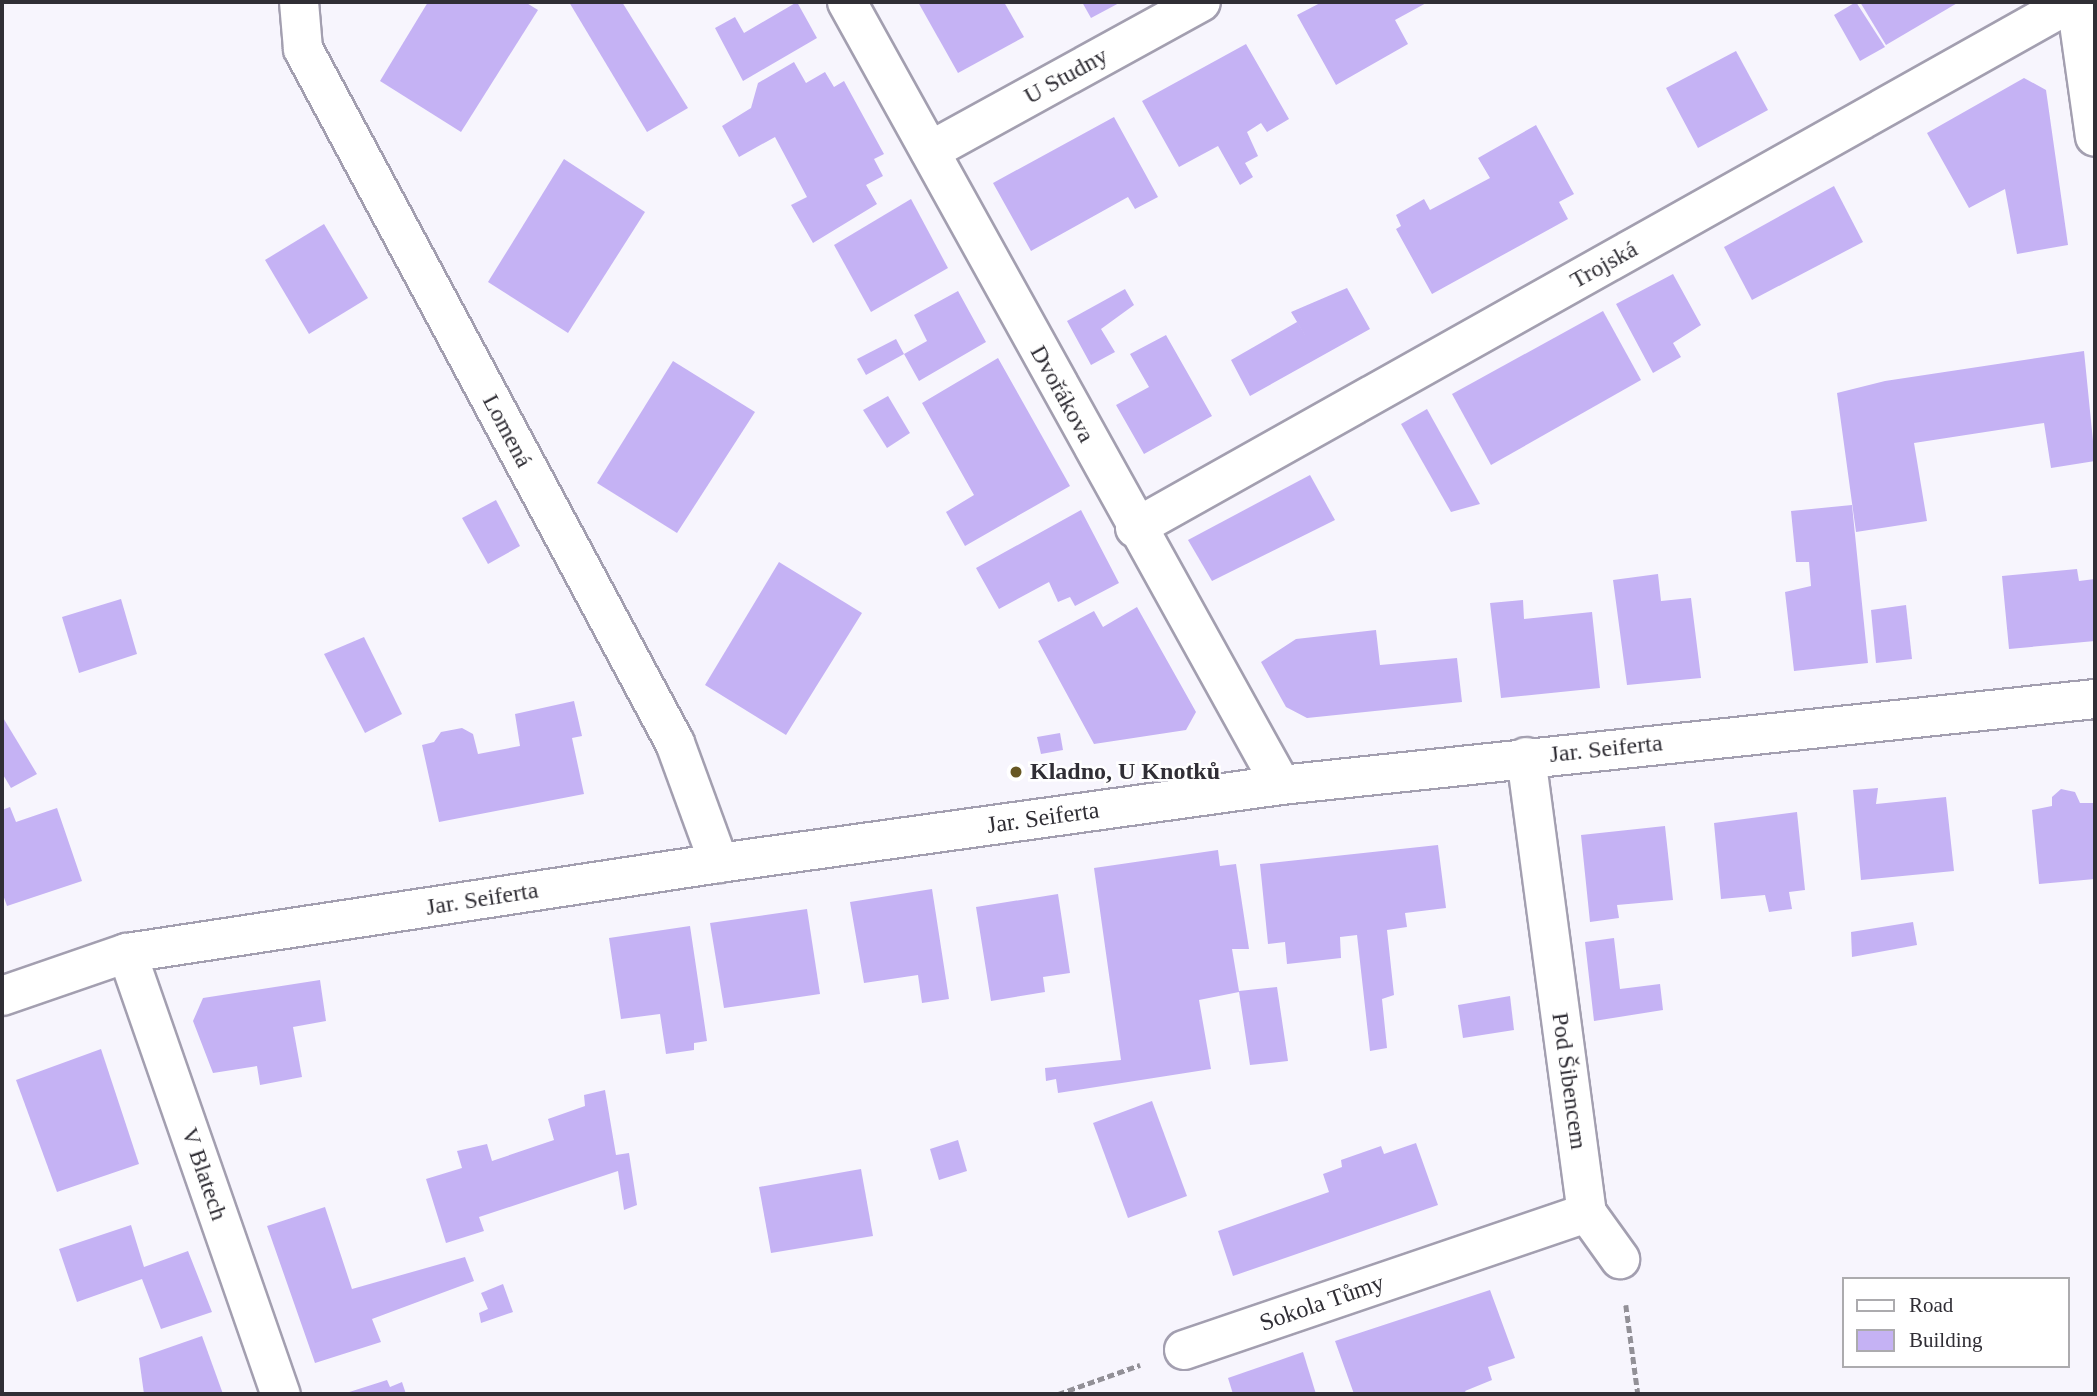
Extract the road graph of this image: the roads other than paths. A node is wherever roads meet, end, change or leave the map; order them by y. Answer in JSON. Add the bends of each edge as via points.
{"nodes":[{"id":1,"x":299,"y":2,"type":"edge"},
{"id":2,"x":847,"y":2,"type":"edge"},
{"id":3,"x":1201,"y":2,"type":"edge"},
{"id":4,"x":2075,"y":2,"type":"edge"},
{"id":5,"x":2095,"y":15,"type":"edge"},
{"id":6,"x":2095,"y":137,"type":"edge"},
{"id":7,"x":930,"y":151,"type":"junction"},
{"id":8,"x":1135,"y":528,"type":"junction"},
{"id":9,"x":2095,"y":699,"type":"edge"},
{"id":10,"x":1526,"y":757,"type":"junction"},
{"id":11,"x":1281,"y":785,"type":"junction"},
{"id":12,"x":719,"y":863,"type":"junction"},
{"id":13,"x":127,"y":953,"type":"junction"},
{"id":14,"x":2,"y":996,"type":"edge"},
{"id":15,"x":1587,"y":1213,"type":"junction"},
{"id":16,"x":1620,"y":1258,"type":"road end"},
{"id":17,"x":1184,"y":1350,"type":"road end"},
{"id":18,"x":282,"y":1394,"type":"edge"}],
"edges":[{"from":1,"to":12,"type":"street","name":"Lomená","via":[[303,49],[675,743]]},
{"from":2,"to":7,"type":"street","name":"Dvořákova"},
{"from":3,"to":7,"type":"street","name":"U Studny"},
{"from":4,"to":5,"type":"street"},
{"from":4,"to":6,"type":"street"},
{"from":4,"to":8,"type":"street","name":"Trojská"},
{"from":7,"to":8,"type":"street","name":"Dvořákova"},
{"from":8,"to":11,"type":"street","name":"Dvořákova"},
{"from":9,"to":10,"type":"street","name":"Jar. Seiferta"},
{"from":10,"to":11,"type":"street","name":"Jar. Seiferta"},
{"from":10,"to":15,"type":"street","name":"Pod Šibencem"},
{"from":11,"to":12,"type":"street","name":"Jar. Seiferta"},
{"from":12,"to":13,"type":"street","name":"Jar. Seiferta"},
{"from":13,"to":14,"type":"street","name":"Jar. Seiferta"},
{"from":13,"to":18,"type":"street","name":"V Blatech"},
{"from":15,"to":16,"type":"street","name":"Pod Šibencem"},
{"from":15,"to":17,"type":"street","name":"Sokola Tůmy"}]}
